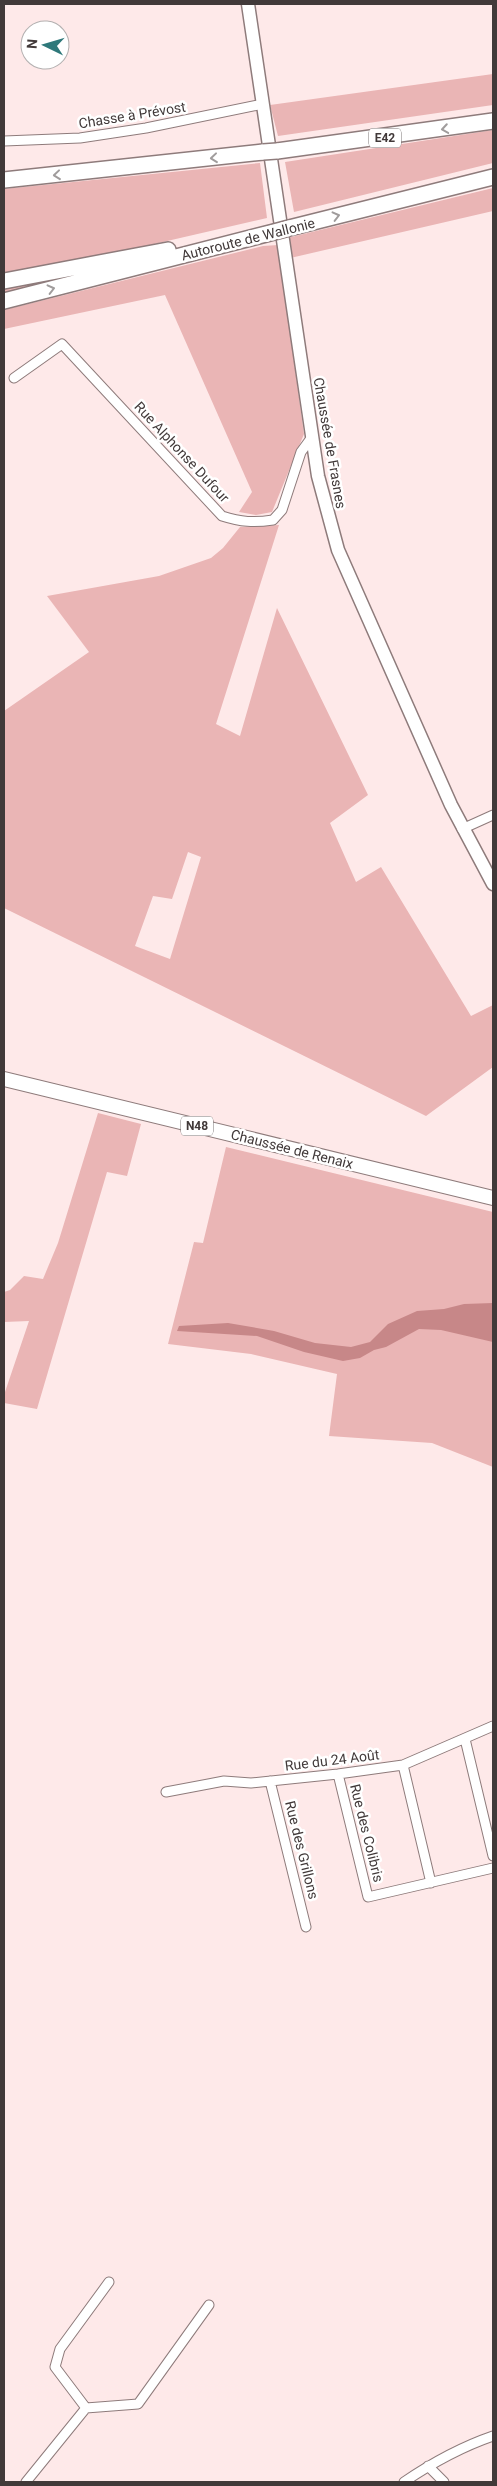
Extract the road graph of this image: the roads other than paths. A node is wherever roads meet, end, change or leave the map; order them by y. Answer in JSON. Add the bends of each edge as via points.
{"nodes":[{"id":1,"x":248,"y":4,"type":"edge"},
{"id":2,"x":263,"y":104,"type":"junction"},
{"id":3,"x":493,"y":121,"type":"edge"},
{"id":4,"x":4,"y":141,"type":"edge"},
{"id":5,"x":493,"y":176,"type":"edge"},
{"id":6,"x":8,"y":179,"type":"edge"},
{"id":7,"x":210,"y":248,"type":"junction"},
{"id":8,"x":4,"y":281,"type":"edge"},
{"id":9,"x":4,"y":301,"type":"edge"},
{"id":10,"x":14,"y":378,"type":"dead end"},
{"id":11,"x":312,"y":437,"type":"junction"},
{"id":12,"x":493,"y":815,"type":"edge"},
{"id":13,"x":462,"y":828,"type":"junction"},
{"id":14,"x":493,"y":884,"type":"edge"},
{"id":15,"x":4,"y":1079,"type":"edge"},
{"id":16,"x":493,"y":1198,"type":"edge"},
{"id":17,"x":493,"y":1726,"type":"edge"},
{"id":18,"x":465,"y":1739,"type":"junction"},
{"id":19,"x":403,"y":1765,"type":"junction"},
{"id":20,"x":338,"y":1774,"type":"junction"},
{"id":21,"x":270,"y":1781,"type":"junction"},
{"id":22,"x":166,"y":1792,"type":"dead end"},
{"id":23,"x":493,"y":1856,"type":"edge"},
{"id":24,"x":493,"y":1868,"type":"edge"},
{"id":25,"x":431,"y":1883,"type":"junction"},
{"id":26,"x":306,"y":1926,"type":"dead end"},
{"id":27,"x":109,"y":2282,"type":"dead end"},
{"id":28,"x":208,"y":2304,"type":"dead end"},
{"id":29,"x":86,"y":2408,"type":"junction"},
{"id":30,"x":493,"y":2436,"type":"edge"},
{"id":31,"x":428,"y":2466,"type":"junction"},
{"id":32,"x":26,"y":2482,"type":"edge"},
{"id":33,"x":404,"y":2482,"type":"edge"},
{"id":34,"x":444,"y":2482,"type":"edge"}],
"edges":[{"from":1,"to":2,"type":"main road","name":"Chaussée de Frasnes"},
{"from":2,"to":4,"type":"street","name":"Chasse à Prévost","via":[[80,138]]},
{"from":2,"to":11,"type":"main road","name":"Chaussée de Frasnes"},
{"from":3,"to":6,"type":"highway","number":"E42","one_way":true,"via":[[270,152]]},
{"from":7,"to":5,"type":"highway","name":"Autoroute de Wallonie","one_way":true},
{"from":7,"to":8,"type":"highway","via":[[162,250]]},
{"from":9,"to":7,"type":"highway","name":"Autoroute de Wallonie","one_way":true},
{"from":10,"to":11,"type":"street","name":"Rue Alphonse Dufour","via":[[62,344],[222,516],[238,521],[273,520],[282,510],[301,452]]},
{"from":11,"to":13,"type":"main road","name":"Chaussée de Frasnes","via":[[318,476],[336,545]]},
{"from":12,"to":13,"type":"street"},
{"from":13,"to":14,"type":"main road","name":"Chaussée de Frasnes"},
{"from":15,"to":16,"type":"main road","name":"Chaussée de Renaix","number":"N48"},
{"from":17,"to":18,"type":"street","name":"Rue du 24 Août"},
{"from":18,"to":19,"type":"street","name":"Rue du 24 Août"},
{"from":18,"to":23,"type":"street"},
{"from":19,"to":20,"type":"street","name":"Rue du 24 Août"},
{"from":19,"to":25,"type":"street"},
{"from":20,"to":21,"type":"street","name":"Rue du 24 Août"},
{"from":20,"to":25,"type":"street","name":"Rue des Colibris","via":[[368,1897]]},
{"from":21,"to":22,"type":"street","name":"Rue du 24 Août","via":[[224,1781]]},
{"from":21,"to":26,"type":"street","name":"Rue des Grillons"},
{"from":24,"to":25,"type":"street"},
{"from":27,"to":29,"type":"street","via":[[60,2348],[55,2367]]},
{"from":28,"to":29,"type":"street","via":[[138,2404]]},
{"from":29,"to":32,"type":"street"},
{"from":30,"to":31,"type":"street","via":[[473,2442]]},
{"from":31,"to":33,"type":"street"},
{"from":31,"to":34,"type":"street"}]}
